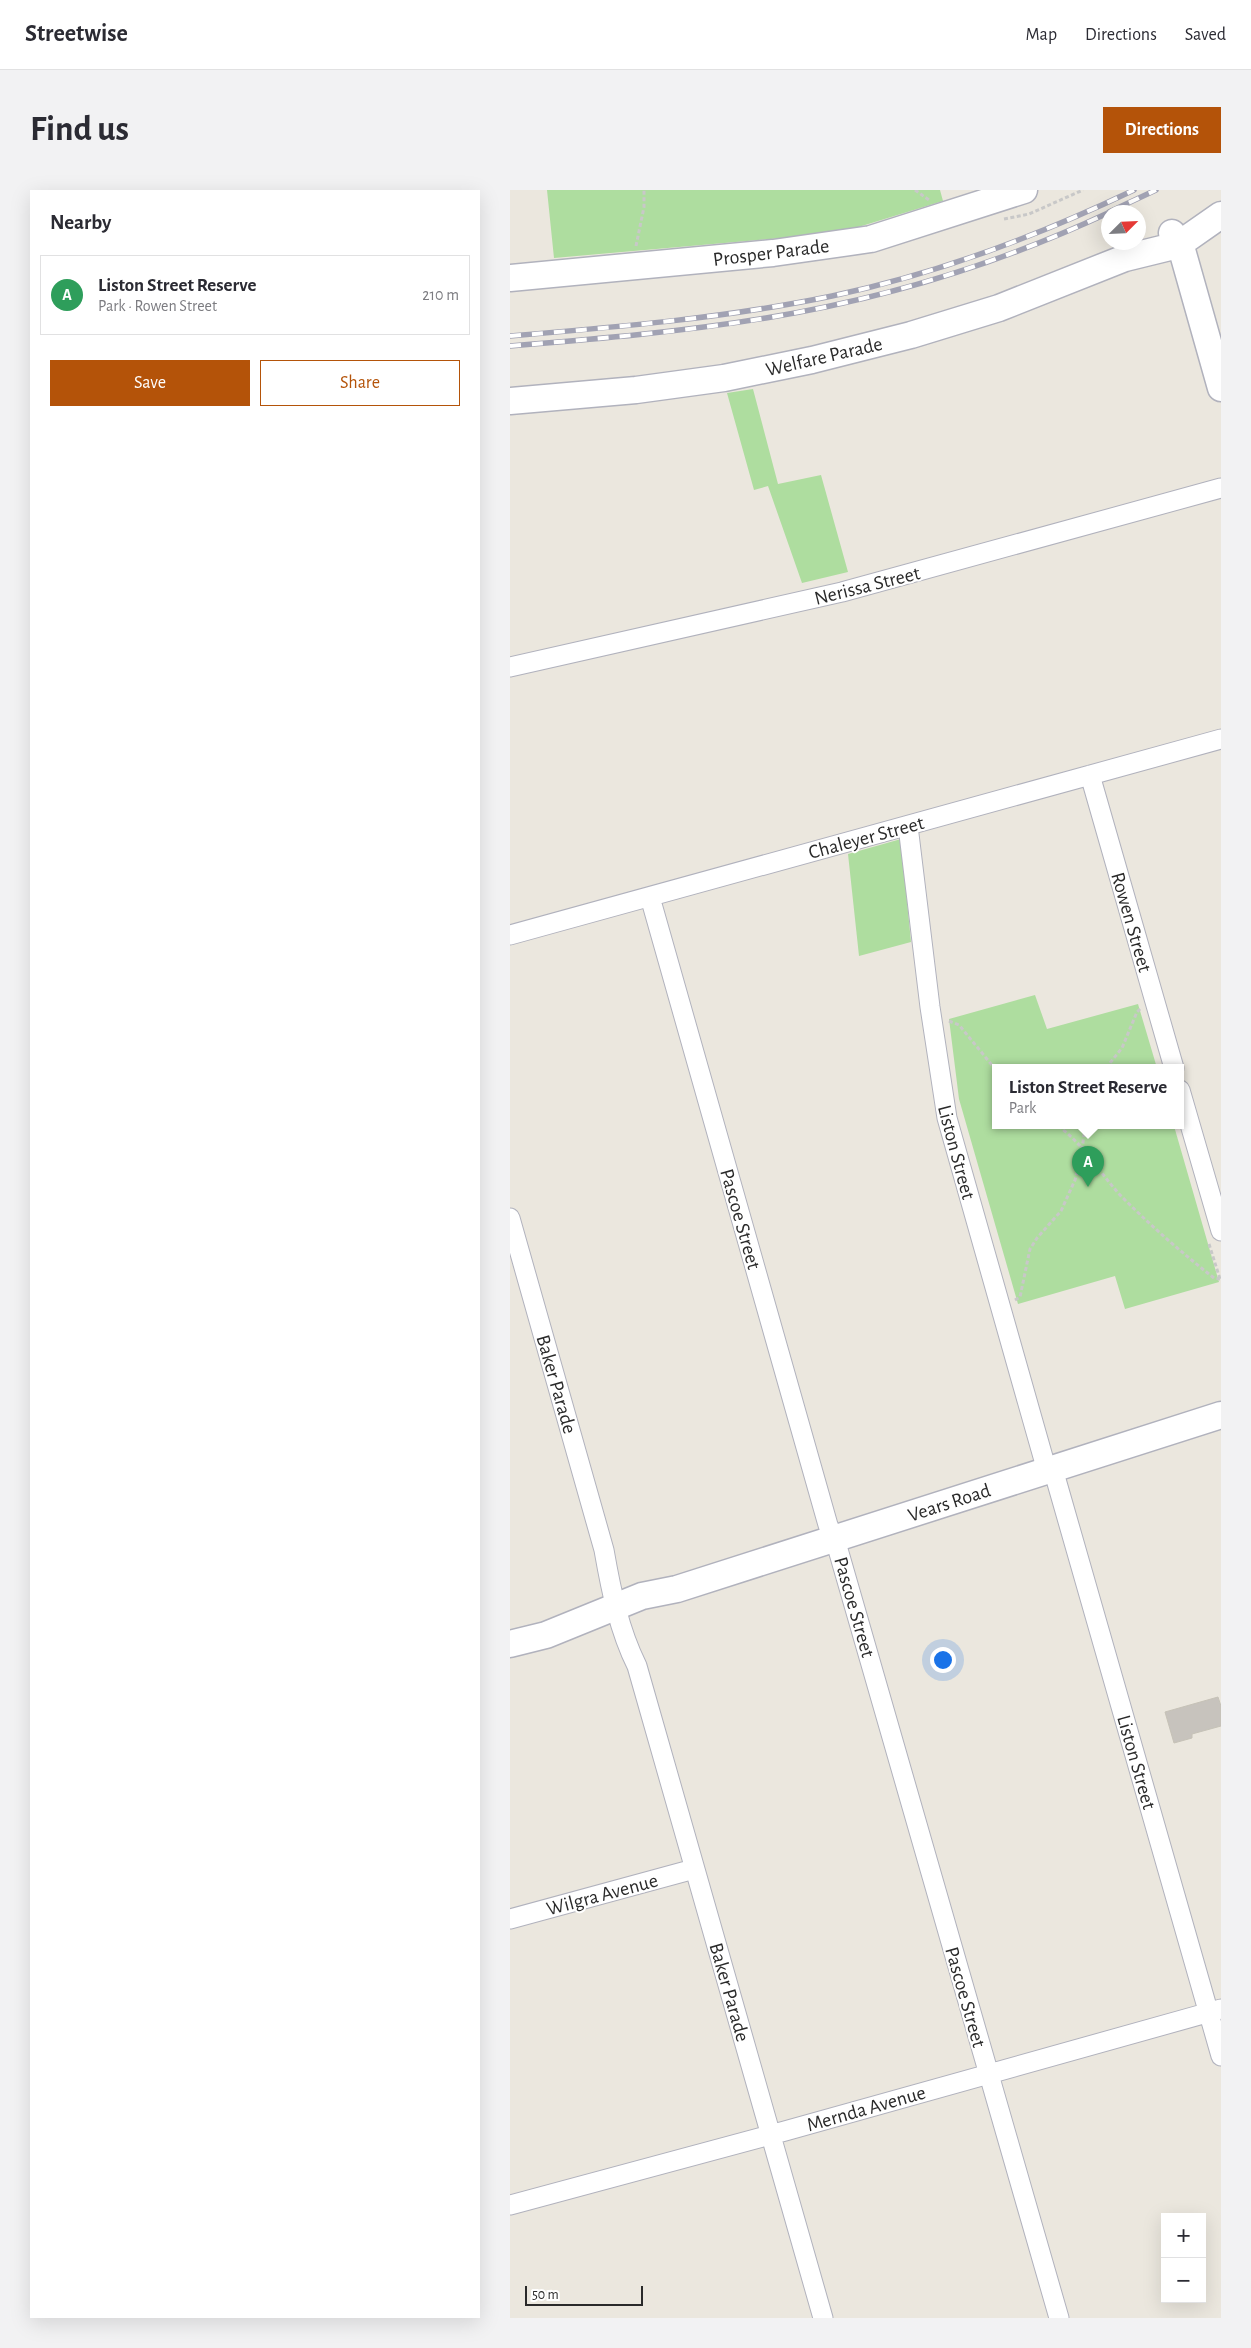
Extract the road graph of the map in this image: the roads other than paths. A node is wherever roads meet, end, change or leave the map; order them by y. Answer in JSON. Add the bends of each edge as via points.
{"nodes":[{"id":1,"x":1024,"y":190,"type":"edge"},
{"id":2,"x":1220,"y":215,"type":"edge"},
{"id":3,"x":1175,"y":239,"type":"junction"},
{"id":4,"x":510,"y":278,"type":"edge"},
{"id":5,"x":1221,"y":388,"type":"edge"},
{"id":6,"x":510,"y":401,"type":"edge"},
{"id":7,"x":1221,"y":488,"type":"edge"},
{"id":8,"x":510,"y":667,"type":"edge"},
{"id":9,"x":1221,"y":739,"type":"edge"},
{"id":10,"x":1090,"y":775,"type":"junction"},
{"id":11,"x":908,"y":826,"type":"junction"},
{"id":12,"x":650,"y":897,"type":"junction"},
{"id":13,"x":510,"y":935,"type":"edge"},
{"id":14,"x":1173,"y":1064,"type":"edge"},
{"id":15,"x":1184,"y":1104,"type":"edge"},
{"id":16,"x":510,"y":1218,"type":"edge"},
{"id":17,"x":1221,"y":1231,"type":"edge"},
{"id":18,"x":1221,"y":1415,"type":"edge"},
{"id":19,"x":1050,"y":1470,"type":"junction"},
{"id":20,"x":834,"y":1539,"type":"junction"},
{"id":21,"x":621,"y":1611,"type":"junction"},
{"id":22,"x":510,"y":1644,"type":"edge"},
{"id":23,"x":694,"y":1868,"type":"junction"},
{"id":24,"x":510,"y":1919,"type":"edge"},
{"id":25,"x":1215,"y":2010,"type":"edge"},
{"id":26,"x":1221,"y":2056,"type":"edge"},
{"id":27,"x":988,"y":2074,"type":"junction"},
{"id":28,"x":770,"y":2134,"type":"junction"},
{"id":29,"x":510,"y":2205,"type":"edge"},
{"id":30,"x":823,"y":2318,"type":"edge"},
{"id":31,"x":1059,"y":2318,"type":"edge"}],
"edges":[{"from":1,"to":4,"type":"street","name":"Prosper Parade","via":[[871,239],[773,253]]},
{"from":2,"to":3,"type":"street","name":"Welfare Parade"},
{"from":3,"to":5,"type":"street","via":[[1182,250]]},
{"from":3,"to":6,"type":"street","name":"Welfare Parade","via":[[999,308],[812,360],[669,386]]},
{"from":7,"to":8,"type":"street","name":"Nerissa Street","via":[[842,592]]},
{"from":9,"to":10,"type":"street","name":"Chaleyer Street"},
{"from":10,"to":11,"type":"street","name":"Chaleyer Street"},
{"from":10,"to":14,"type":"street","name":"Rowen Street"},
{"from":11,"to":12,"type":"street","name":"Chaleyer Street"},
{"from":11,"to":19,"type":"street","name":"Liston Street","via":[[946,1118]]},
{"from":12,"to":13,"type":"street","name":"Chaleyer Street"},
{"from":12,"to":20,"type":"street","name":"Pascoe Street"},
{"from":15,"to":17,"type":"street"},
{"from":16,"to":21,"type":"street","name":"Baker Parade"},
{"from":18,"to":19,"type":"street","name":"Vears Road"},
{"from":19,"to":20,"type":"street","name":"Vears Road"},
{"from":19,"to":25,"type":"street","name":"Liston Street"},
{"from":20,"to":21,"type":"street","name":"Vears Road","via":[[677,1589],[656,1592]]},
{"from":20,"to":27,"type":"street","name":"Pascoe Street"},
{"from":21,"to":22,"type":"street","name":"Vears Road"},
{"from":21,"to":23,"type":"street","name":"Baker Parade","via":[[634,1640],[637,1666]]},
{"from":23,"to":24,"type":"street","name":"Wilgra Avenue"},
{"from":23,"to":28,"type":"street","name":"Baker Parade"},
{"from":25,"to":26,"type":"street","name":"Liston Street"},
{"from":25,"to":27,"type":"street","name":"Mernda Avenue"},
{"from":27,"to":28,"type":"street","name":"Mernda Avenue"},
{"from":27,"to":31,"type":"street","name":"Pascoe Street"},
{"from":28,"to":29,"type":"street","name":"Mernda Avenue"},
{"from":28,"to":30,"type":"street","name":"Baker Parade"}]}
